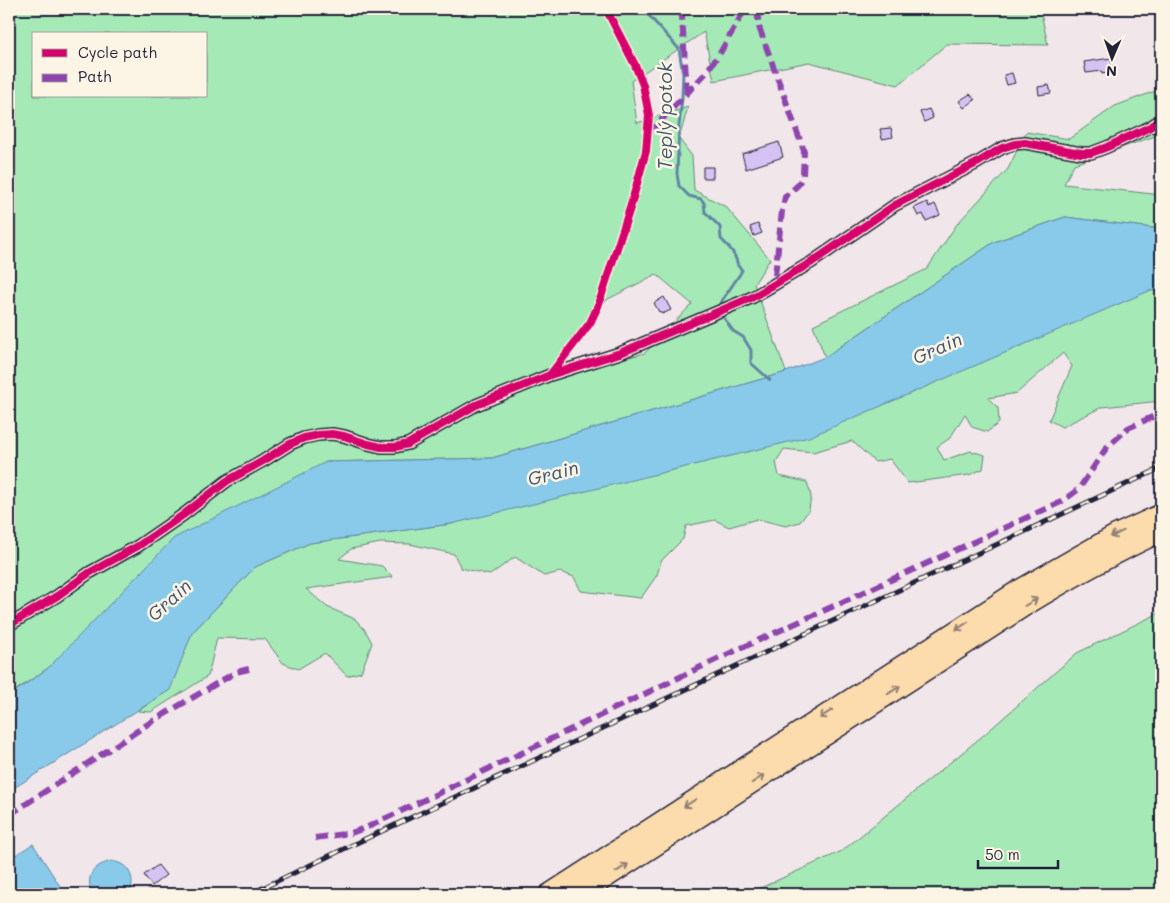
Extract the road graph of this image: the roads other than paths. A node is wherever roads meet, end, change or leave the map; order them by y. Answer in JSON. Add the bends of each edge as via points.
{"nodes":[{"id":1,"x":1161,"y":120,"type":"edge"},
{"id":2,"x":1161,"y":514,"type":"edge"},
{"id":3,"x":1161,"y":532,"type":"edge"},
{"id":4,"x":9,"y":625,"type":"edge"},
{"id":5,"x":549,"y":894,"type":"edge"},
{"id":6,"x":581,"y":894,"type":"edge"}],
"edges":[{"from":1,"to":4,"type":"street","via":[[1091,153],[1025,143],[1002,148],[895,205],[812,262],[753,297],[620,353],[550,375],[476,405],[408,444],[381,447],[332,434],[304,438],[290,444],[226,481],[152,536]]},
{"from":2,"to":5,"type":"highway","one_way":true,"via":[[1115,535],[1017,591]]},
{"from":6,"to":3,"type":"highway","one_way":true,"via":[[1028,604],[1078,574]]}]}
